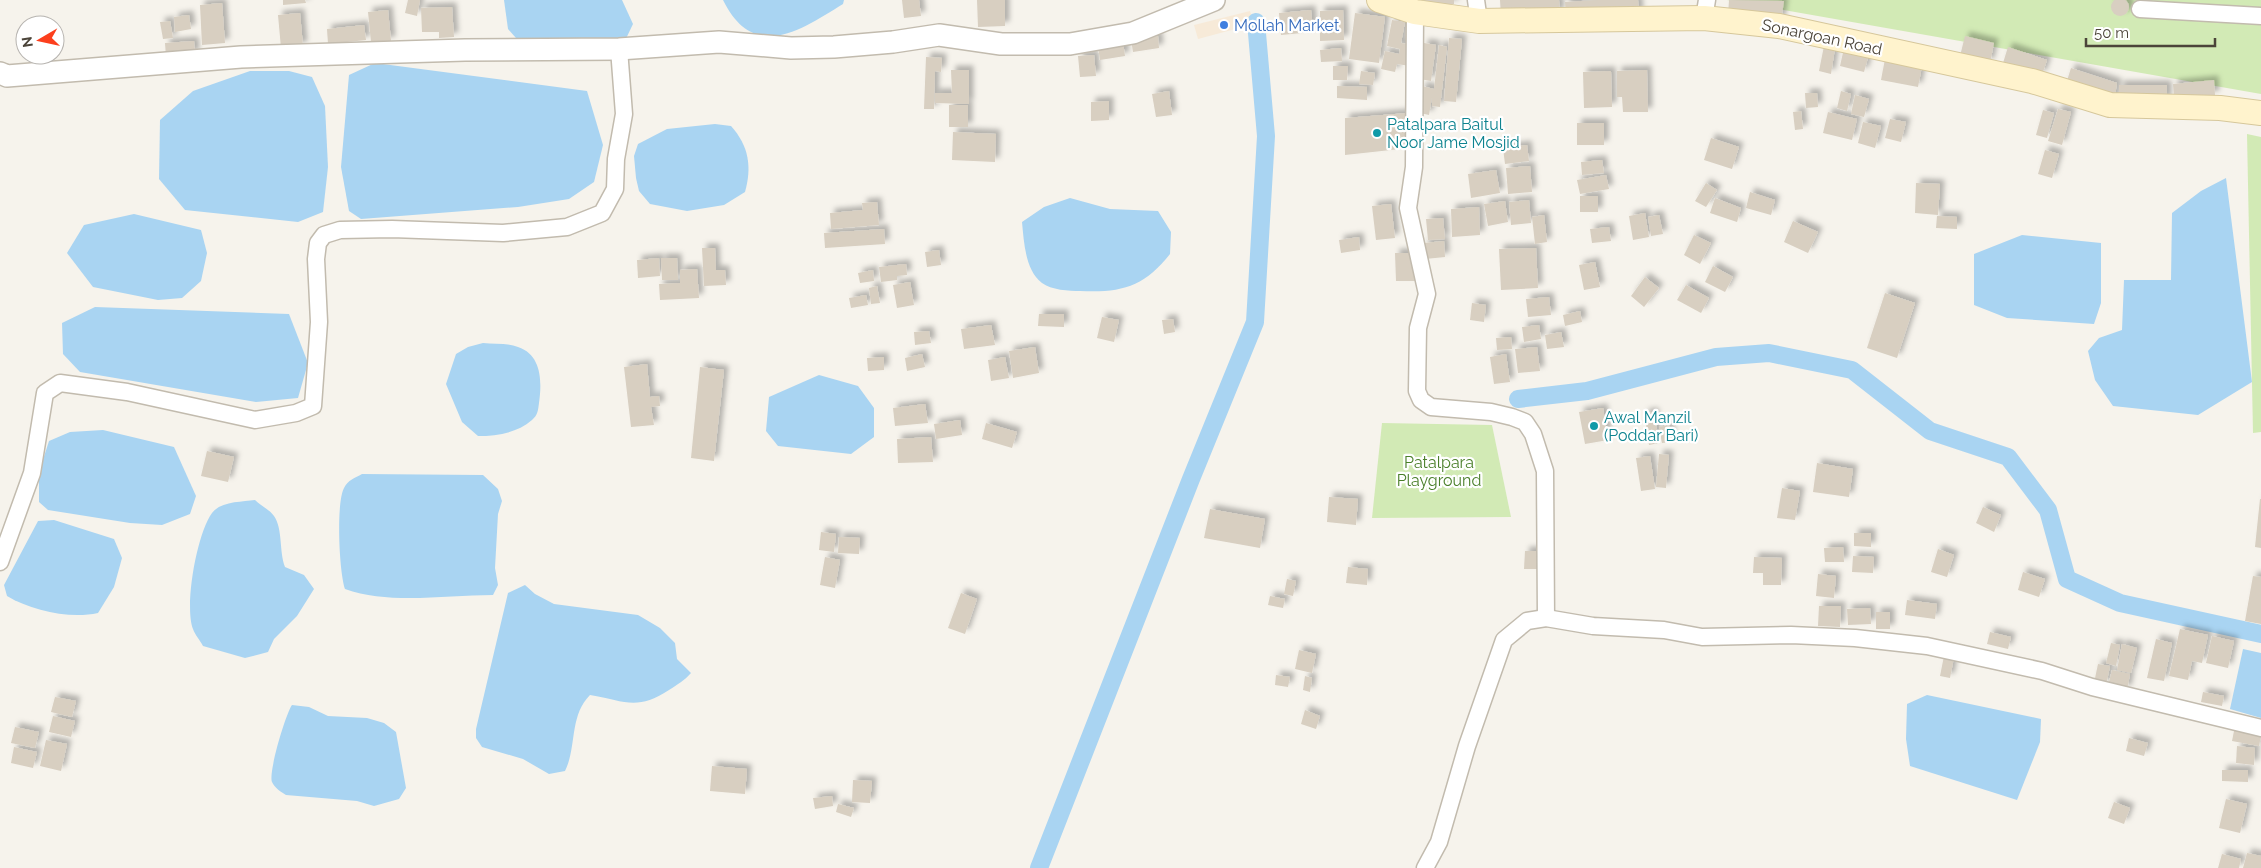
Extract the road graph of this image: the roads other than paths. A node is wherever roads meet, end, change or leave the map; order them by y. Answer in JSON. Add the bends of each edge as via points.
{"nodes":[{"id":1,"x":1213,"y":0,"type":"edge"},
{"id":2,"x":1378,"y":0,"type":"edge"},
{"id":3,"x":1706,"y":9,"type":"edge"},
{"id":4,"x":2140,"y":9,"type":"dead end"},
{"id":5,"x":1478,"y":11,"type":"edge"},
{"id":6,"x":1415,"y":12,"type":"junction"},
{"id":7,"x":2261,"y":16,"type":"edge"},
{"id":8,"x":619,"y":49,"type":"junction"},
{"id":9,"x":0,"y":73,"type":"edge"},
{"id":10,"x":2261,"y":113,"type":"edge"},
{"id":11,"x":0,"y":562,"type":"edge"},
{"id":12,"x":1546,"y":618,"type":"junction"},
{"id":13,"x":2261,"y":728,"type":"edge"},
{"id":14,"x":1425,"y":868,"type":"edge"}],
"edges":[{"from":1,"to":8,"type":"street","via":[[1133,34],[1070,44],[1001,44],[939,35],[834,47],[791,48],[719,42]]},
{"from":2,"to":6,"type":"main road","name":"Sonargoan Road"},
{"from":3,"to":5,"type":"main road","name":"Sonargoan Road"},
{"from":3,"to":10,"type":"main road","name":"Sonargoan Road","via":[[2032,81],[2110,104],[2220,108]]},
{"from":4,"to":7,"type":"street"},
{"from":5,"to":6,"type":"main road","name":"Sonargoan Road"},
{"from":6,"to":12,"type":"street","via":[[1414,167],[1408,208],[1427,294],[1418,328],[1417,390],[1421,400],[1431,407],[1512,417],[1524,422],[1533,434],[1545,471]]},
{"from":8,"to":9,"type":"street","via":[[241,57],[7,76]]},
{"from":8,"to":11,"type":"street","via":[[624,114],[616,159],[615,189],[602,213],[567,227],[503,233],[392,229],[340,230],[324,235],[318,243],[316,259],[319,322],[313,406],[296,413],[255,420],[127,392],[60,382],[46,393],[32,473]]},
{"from":12,"to":13,"type":"street","via":[[1702,637],[1791,635],[1927,646],[2042,670],[2092,687]]},
{"from":12,"to":14,"type":"street","via":[[1527,621],[1504,640],[1467,746],[1439,842]]}]}
